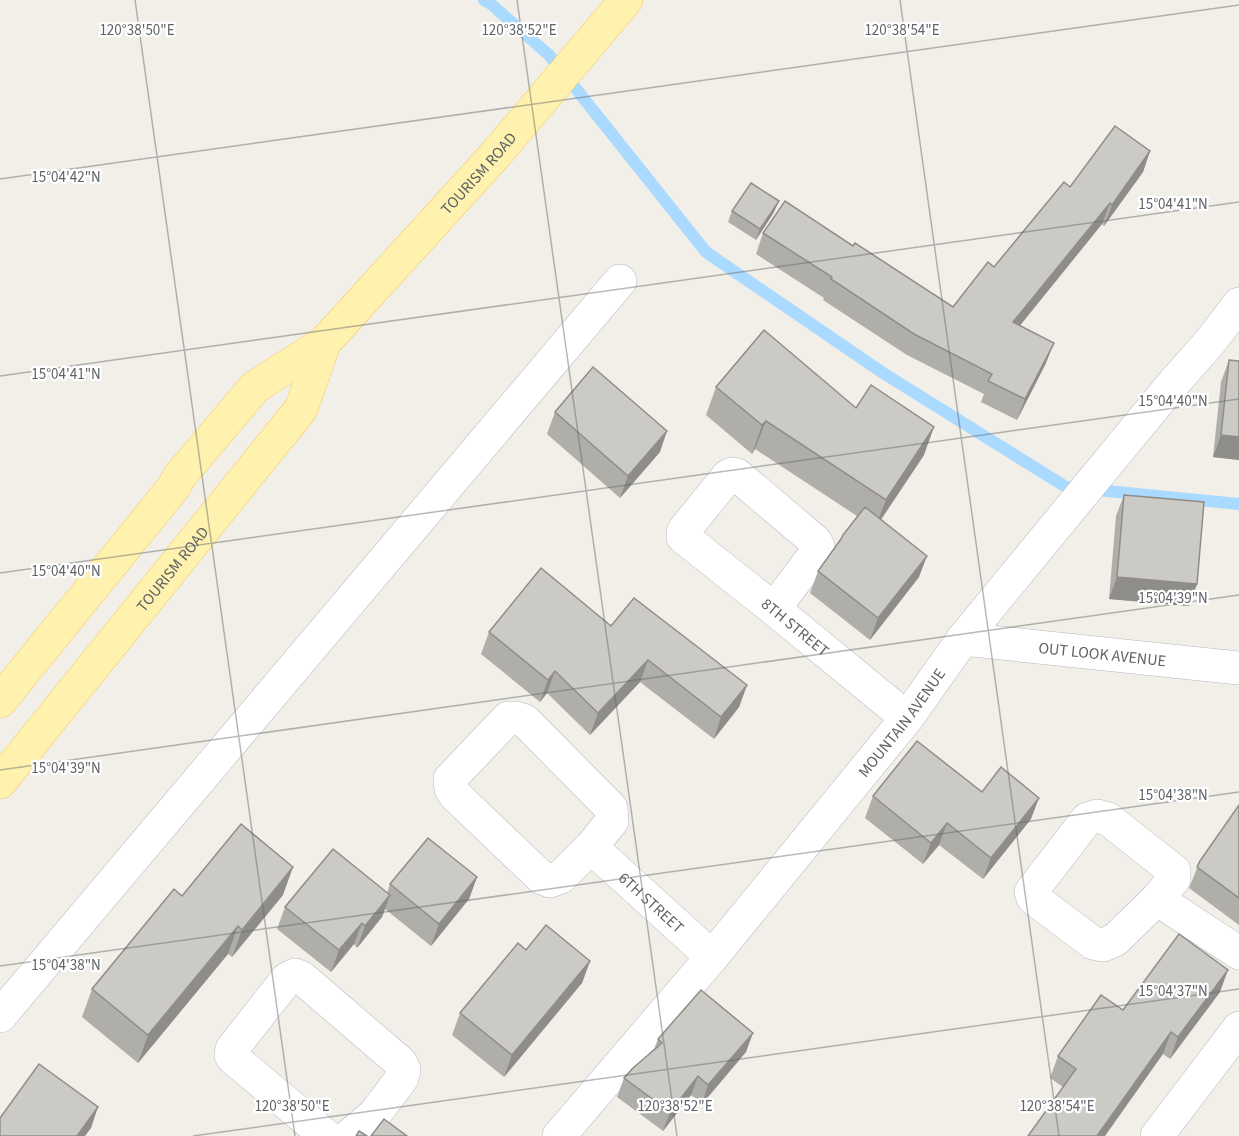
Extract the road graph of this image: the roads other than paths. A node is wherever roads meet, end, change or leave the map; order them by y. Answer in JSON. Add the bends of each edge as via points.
{"nodes":[{"id":1,"x":621,"y":5,"type":"edge"},
{"id":2,"x":620,"y":281,"type":"dead end"},
{"id":3,"x":1239,"y":304,"type":"edge"},
{"id":4,"x":324,"y":343,"type":"junction"},
{"id":5,"x":1224,"y":344,"type":"edge"},
{"id":6,"x":774,"y":609,"type":"junction"},
{"id":7,"x":963,"y":639,"type":"junction"},
{"id":8,"x":1239,"y":668,"type":"edge"},
{"id":9,"x":0,"y":701,"type":"edge"},
{"id":10,"x":908,"y":718,"type":"junction"},
{"id":11,"x":0,"y":782,"type":"edge"},
{"id":12,"x":591,"y":847,"type":"junction"},
{"id":13,"x":1157,"y":899,"type":"dead end"},
{"id":14,"x":1239,"y":953,"type":"edge"},
{"id":15,"x":712,"y":957,"type":"junction"},
{"id":16,"x":0,"y":1016,"type":"edge"},
{"id":17,"x":1239,"y":1028,"type":"edge"},
{"id":18,"x":375,"y":1114,"type":"junction"},
{"id":19,"x":326,"y":1136,"type":"edge"},
{"id":20,"x":349,"y":1136,"type":"edge"},
{"id":21,"x":401,"y":1136,"type":"edge"},
{"id":22,"x":559,"y":1136,"type":"edge"},
{"id":23,"x":1157,"y":1136,"type":"edge"}],
"edges":[{"from":1,"to":4,"type":"main road","name":"TOURISM ROAD","via":[[496,154]]},
{"from":2,"to":16,"type":"street"},
{"from":3,"to":5,"type":"street","name":"MOUNTAIN AVENUE"},
{"from":4,"to":9,"type":"main road","name":"TOURISM ROAD","via":[[255,387]]},
{"from":4,"to":11,"type":"main road","name":"TOURISM ROAD","via":[[301,409]]},
{"from":5,"to":7,"type":"street","name":"MOUNTAIN AVENUE","via":[[1171,386]]},
{"from":6,"to":6,"type":"street","name":"8TH STREET","via":[[683,537],[685,529],[732,474],[818,546]]},
{"from":6,"to":10,"type":"street","name":"8TH STREET"},
{"from":7,"to":8,"type":"street","name":"OUT LOOK AVENUE"},
{"from":7,"to":10,"type":"street","name":"MOUNTAIN AVENUE"},
{"from":10,"to":15,"type":"street","name":"MOUNTAIN AVENUE"},
{"from":12,"to":12,"type":"street","via":[[612,821],[611,808],[525,721],[508,718],[450,779],[455,795],[542,878],[550,881],[561,877]]},
{"from":12,"to":15,"type":"street","name":"6TH STREET"},
{"from":13,"to":14,"type":"street"},
{"from":15,"to":22,"type":"street","name":"MOUNTAIN AVENUE"},
{"from":17,"to":23,"type":"street"},
{"from":18,"to":19,"type":"street","via":[[402,1078],[404,1070],[400,1063],[295,975],[287,979],[231,1055]]},
{"from":18,"to":20,"type":"street"},
{"from":18,"to":21,"type":"street"}]}
